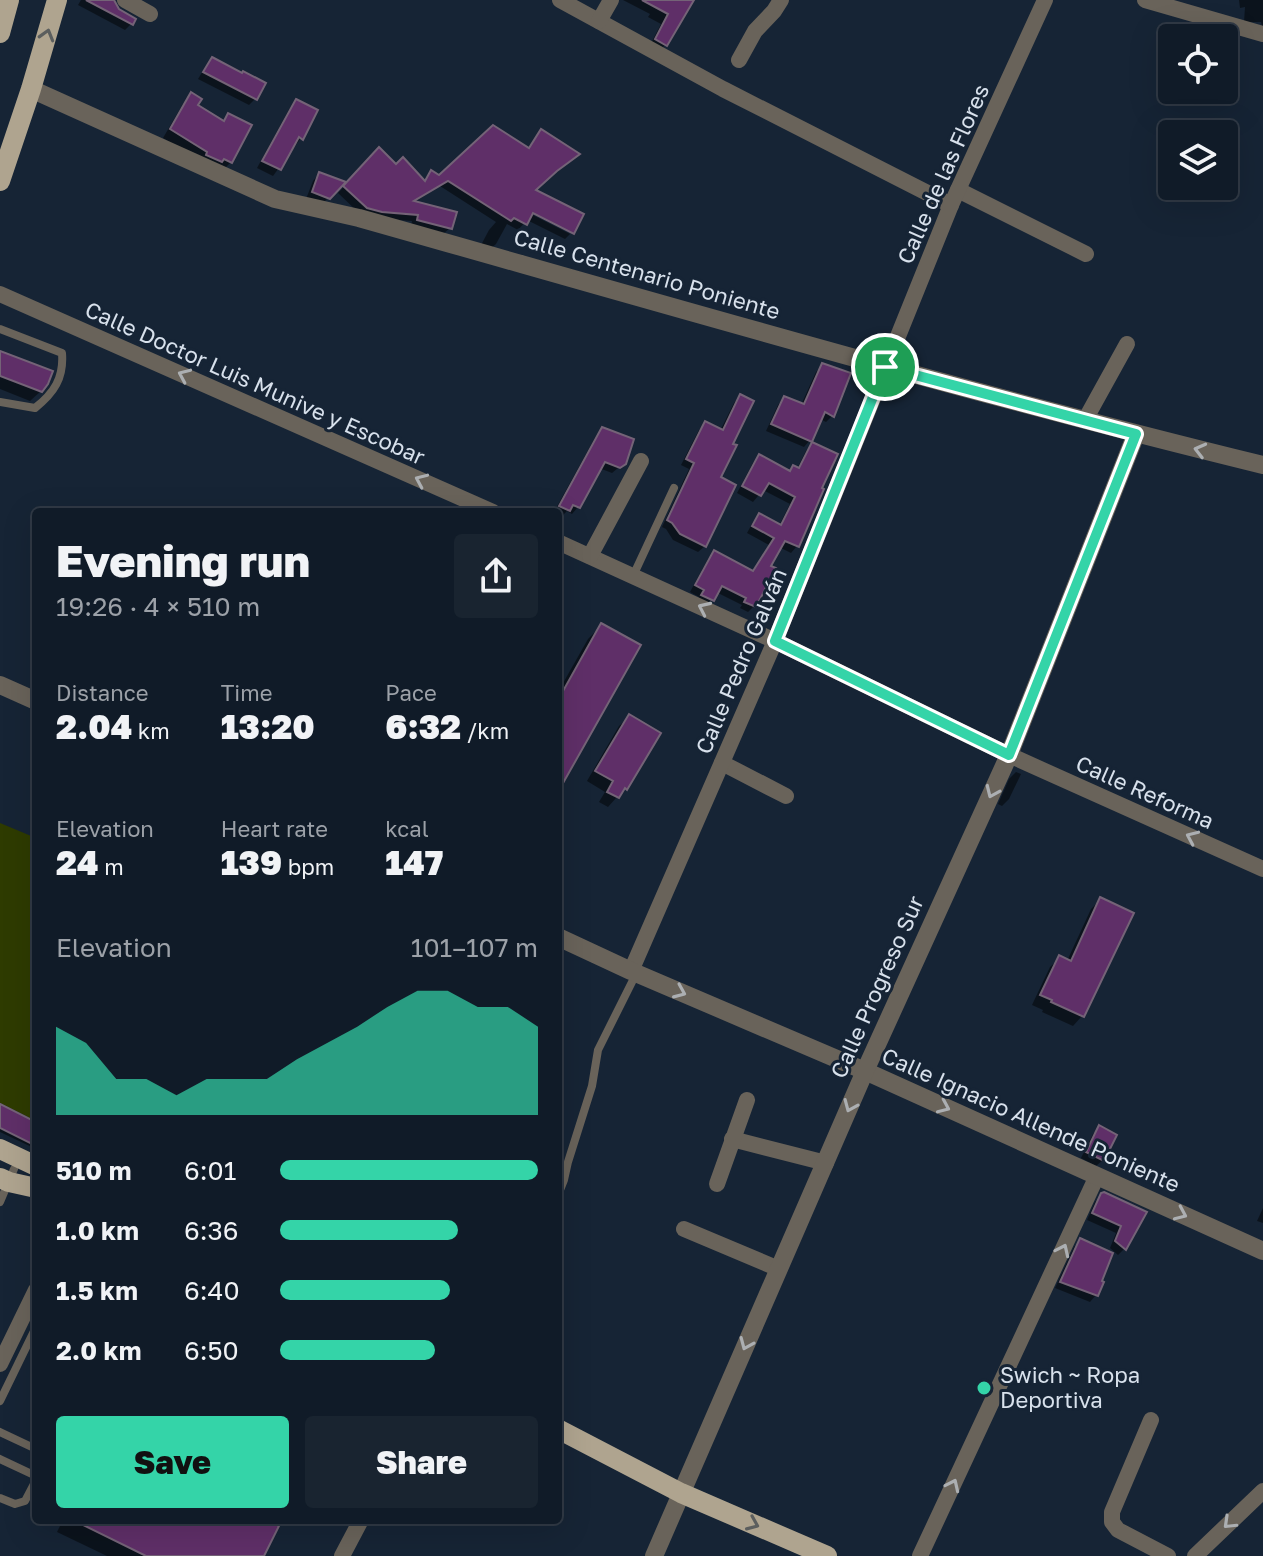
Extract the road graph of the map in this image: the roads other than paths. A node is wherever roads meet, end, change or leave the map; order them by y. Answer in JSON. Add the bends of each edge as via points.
{"nodes":[{"id":1,"x":9,"y":0,"type":"edge"},
{"id":2,"x":57,"y":0,"type":"edge"},
{"id":3,"x":125,"y":0,"type":"edge"},
{"id":4,"x":560,"y":0,"type":"edge"},
{"id":5,"x":611,"y":0,"type":"edge"},
{"id":6,"x":781,"y":0,"type":"edge"},
{"id":7,"x":1045,"y":0,"type":"edge"},
{"id":8,"x":1145,"y":0,"type":"edge"},
{"id":9,"x":150,"y":14,"type":"dead end"},
{"id":10,"x":599,"y":21,"type":"junction"},
{"id":11,"x":0,"y":33,"type":"edge"},
{"id":12,"x":1263,"y":34,"type":"edge"},
{"id":13,"x":739,"y":60,"type":"dead end"},
{"id":14,"x":31,"y":89,"type":"junction"},
{"id":15,"x":0,"y":181,"type":"edge"},
{"id":16,"x":954,"y":197,"type":"junction"},
{"id":17,"x":1086,"y":254,"type":"dead end"},
{"id":18,"x":0,"y":294,"type":"edge"},
{"id":19,"x":0,"y":329,"type":"edge"},
{"id":20,"x":1127,"y":344,"type":"dead end"},
{"id":21,"x":885,"y":367,"type":"junction"},
{"id":22,"x":0,"y":402,"type":"edge"},
{"id":23,"x":1085,"y":420,"type":"junction"},
{"id":24,"x":1136,"y":434,"type":"junction"},
{"id":25,"x":641,"y":461,"type":"dead end"},
{"id":26,"x":1263,"y":465,"type":"edge"},
{"id":27,"x":674,"y":488,"type":"dead end"},
{"id":28,"x":484,"y":508,"type":"edge"},
{"id":29,"x":562,"y":544,"type":"edge"},
{"id":30,"x":590,"y":556,"type":"junction"},
{"id":31,"x":633,"y":576,"type":"junction"},
{"id":32,"x":775,"y":641,"type":"junction"},
{"id":33,"x":0,"y":685,"type":"edge"},
{"id":34,"x":32,"y":699,"type":"edge"},
{"id":35,"x":1009,"y":755,"type":"junction"},
{"id":36,"x":722,"y":763,"type":"junction"},
{"id":37,"x":786,"y":796,"type":"dead end"},
{"id":38,"x":1263,"y":869,"type":"edge"},
{"id":39,"x":562,"y":939,"type":"edge"},
{"id":40,"x":634,"y":972,"type":"junction"},
{"id":41,"x":865,"y":1071,"type":"junction"},
{"id":42,"x":747,"y":1100,"type":"dead end"},
{"id":43,"x":732,"y":1139,"type":"junction"},
{"id":44,"x":826,"y":1163,"type":"junction"},
{"id":45,"x":32,"y":1167,"type":"edge"},
{"id":46,"x":4,"y":1174,"type":"edge"},
{"id":47,"x":1097,"y":1176,"type":"junction"},
{"id":48,"x":32,"y":1179,"type":"edge"},
{"id":49,"x":717,"y":1184,"type":"dead end"},
{"id":50,"x":562,"y":1185,"type":"edge"},
{"id":51,"x":32,"y":1186,"type":"edge"},
{"id":52,"x":684,"y":1229,"type":"dead end"},
{"id":53,"x":1263,"y":1251,"type":"edge"},
{"id":54,"x":779,"y":1269,"type":"junction"},
{"id":55,"x":32,"y":1298,"type":"edge"},
{"id":56,"x":32,"y":1335,"type":"edge"},
{"id":57,"x":0,"y":1364,"type":"edge"},
{"id":58,"x":0,"y":1401,"type":"edge"},
{"id":59,"x":1151,"y":1420,"type":"dead end"},
{"id":60,"x":562,"y":1431,"type":"edge"},
{"id":61,"x":0,"y":1432,"type":"edge"},
{"id":62,"x":32,"y":1447,"type":"edge"},
{"id":63,"x":0,"y":1459,"type":"edge"},
{"id":64,"x":32,"y":1476,"type":"edge"},
{"id":65,"x":32,"y":1486,"type":"edge"},
{"id":66,"x":1263,"y":1491,"type":"edge"},
{"id":67,"x":681,"y":1493,"type":"junction"},
{"id":68,"x":0,"y":1498,"type":"edge"},
{"id":69,"x":359,"y":1524,"type":"edge"},
{"id":70,"x":342,"y":1556,"type":"edge"},
{"id":71,"x":654,"y":1556,"type":"edge"},
{"id":72,"x":827,"y":1556,"type":"edge"},
{"id":73,"x":920,"y":1556,"type":"edge"},
{"id":74,"x":1168,"y":1556,"type":"edge"},
{"id":75,"x":1195,"y":1556,"type":"edge"}],
"edges":[{"from":1,"to":11,"type":"main road"},
{"from":14,"to":2,"type":"main road","one_way":true},
{"from":3,"to":9,"type":"street"},
{"from":4,"to":10,"type":"street"},
{"from":5,"to":10,"type":"street"},
{"from":6,"to":13,"type":"street"},
{"from":7,"to":16,"type":"street","name":"Calle de las Flores"},
{"from":8,"to":12,"type":"street"},
{"from":10,"to":16,"type":"street","via":[[723,89]]},
{"from":14,"to":15,"type":"main road"},
{"from":14,"to":21,"type":"street","name":"Calle Centenario Poniente","via":[[275,199]]},
{"from":16,"to":17,"type":"street"},
{"from":16,"to":21,"type":"street","name":"Calle de las Flores"},
{"from":28,"to":18,"type":"street","name":"Calle Doctor Luis Munive y Escobar","one_way":true},
{"from":19,"to":22,"type":"lane","via":[[62,353],[63,369],[50,397],[35,408]]},
{"from":20,"to":23,"type":"street"},
{"from":21,"to":23,"type":"street","name":"Calle Centenario Poniente"},
{"from":21,"to":32,"type":"street","name":"Calle Pedro Galván"},
{"from":23,"to":24,"type":"street","name":"Calle Centenario Poniente"},
{"from":26,"to":24,"type":"street","name":"Calle Centenario Poniente","one_way":true},
{"from":24,"to":35,"type":"street","name":"Calle Progreso Sur"},
{"from":25,"to":30,"type":"street"},
{"from":27,"to":31,"type":"lane"},
{"from":29,"to":30,"type":"street"},
{"from":30,"to":31,"type":"street"},
{"from":32,"to":31,"type":"street","one_way":true},
{"from":32,"to":35,"type":"street","name":"Calle Reforma"},
{"from":32,"to":36,"type":"street","name":"Calle Pedro Galván"},
{"from":33,"to":34,"type":"street"},
{"from":38,"to":35,"type":"street","name":"Calle Reforma","one_way":true},
{"from":35,"to":41,"type":"street","name":"Calle Progreso Sur","one_way":true},
{"from":36,"to":37,"type":"street"},
{"from":36,"to":40,"type":"street","name":"Calle Pedro Galván"},
{"from":39,"to":40,"type":"street","name":"Calle Ignacio Allende Poniente"},
{"from":40,"to":41,"type":"street","name":"Calle Ignacio Allende Poniente","one_way":true},
{"from":40,"to":50,"type":"lane","via":[[598,1050]]},
{"from":41,"to":44,"type":"street","name":"Calle Progreso Sur","one_way":true},
{"from":41,"to":47,"type":"street","name":"Calle Ignacio Allende Poniente","one_way":true},
{"from":42,"to":43,"type":"street"},
{"from":43,"to":44,"type":"street"},
{"from":43,"to":49,"type":"street"},
{"from":44,"to":54,"type":"street","name":"Calle Progreso Sur"},
{"from":45,"to":46,"type":"main road"},
{"from":46,"to":48,"type":"main road"},
{"from":46,"to":51,"type":"main road"},
{"from":47,"to":53,"type":"street","name":"Calle Ignacio Allende Poniente","one_way":true},
{"from":73,"to":47,"type":"street","one_way":true},
{"from":52,"to":54,"type":"street"},
{"from":54,"to":67,"type":"street","name":"Calle Progreso Sur","one_way":true},
{"from":55,"to":57,"type":"street"},
{"from":56,"to":58,"type":"lane"},
{"from":59,"to":74,"type":"street","via":[[1112,1522]]},
{"from":60,"to":67,"type":"main road"},
{"from":61,"to":62,"type":"lane"},
{"from":63,"to":64,"type":"lane"},
{"from":65,"to":68,"type":"lane","via":[[25,1501],[15,1504]]},
{"from":66,"to":75,"type":"street","one_way":true},
{"from":67,"to":71,"type":"street","name":"Calle Progreso Sur"},
{"from":67,"to":72,"type":"main road","one_way":true},
{"from":69,"to":70,"type":"street"}]}
